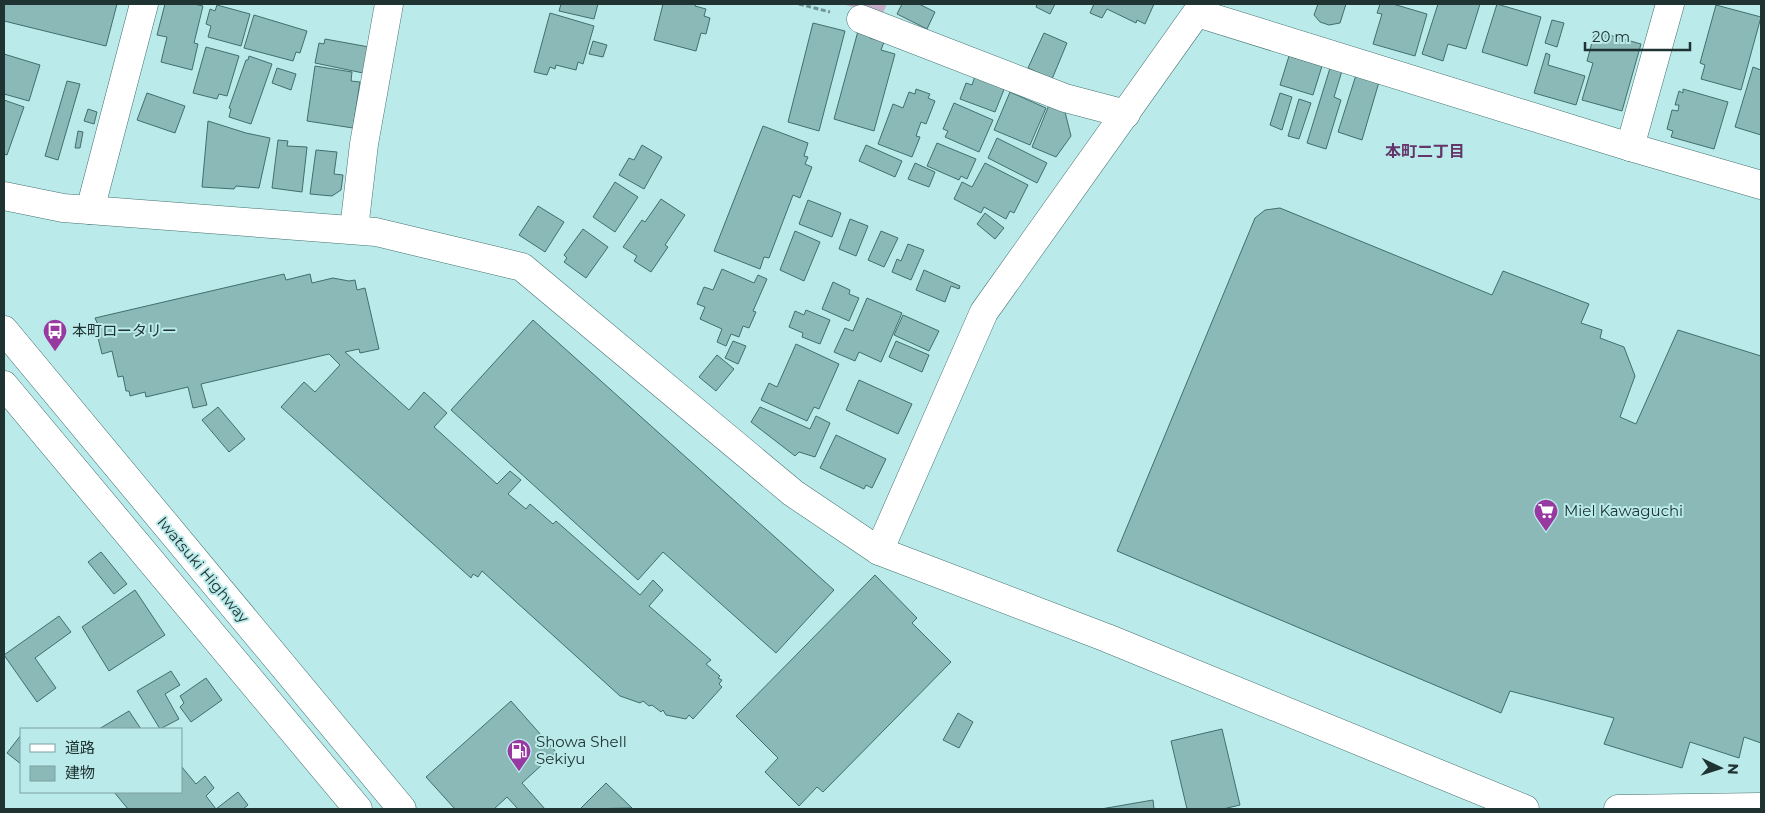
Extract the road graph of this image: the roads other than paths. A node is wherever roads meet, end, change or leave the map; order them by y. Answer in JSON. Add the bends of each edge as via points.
{"nodes":[{"id":1,"x":144,"y":4,"type":"edge"},
{"id":2,"x":390,"y":4,"type":"edge"},
{"id":3,"x":1670,"y":4,"type":"edge"},
{"id":4,"x":1200,"y":9,"type":"edge"},
{"id":5,"x":861,"y":20,"type":"dead end"},
{"id":6,"x":1126,"y":114,"type":"junction"},
{"id":7,"x":1630,"y":147,"type":"junction"},
{"id":8,"x":1761,"y":185,"type":"edge"},
{"id":9,"x":4,"y":196,"type":"edge"},
{"id":10,"x":90,"y":210,"type":"junction"},
{"id":11,"x":354,"y":229,"type":"junction"},
{"id":12,"x":4,"y":330,"type":"edge"},
{"id":13,"x":4,"y":385,"type":"edge"},
{"id":14,"x":879,"y":551,"type":"junction"},
{"id":15,"x":1761,"y":807,"type":"edge"},
{"id":16,"x":358,"y":809,"type":"edge"},
{"id":17,"x":402,"y":809,"type":"edge"},
{"id":18,"x":1525,"y":809,"type":"edge"},
{"id":19,"x":1618,"y":809,"type":"edge"}],
"edges":[{"from":1,"to":10,"type":"main road"},
{"from":2,"to":11,"type":"main road","via":[[364,144]]},
{"from":3,"to":7,"type":"main road"},
{"from":4,"to":6,"type":"main road"},
{"from":4,"to":7,"type":"main road"},
{"from":5,"to":6,"type":"main road","via":[[1065,98]]},
{"from":6,"to":14,"type":"main road","via":[[984,312]]},
{"from":7,"to":8,"type":"main road"},
{"from":9,"to":10,"type":"main road"},
{"from":10,"to":11,"type":"main road"},
{"from":11,"to":14,"type":"main road","via":[[522,267],[793,493]]},
{"from":12,"to":17,"type":"main road","name":"Iwatsuki Highway"},
{"from":13,"to":16,"type":"main road"},
{"from":14,"to":18,"type":"main road","via":[[1116,642]]},
{"from":15,"to":19,"type":"main road"}]}
